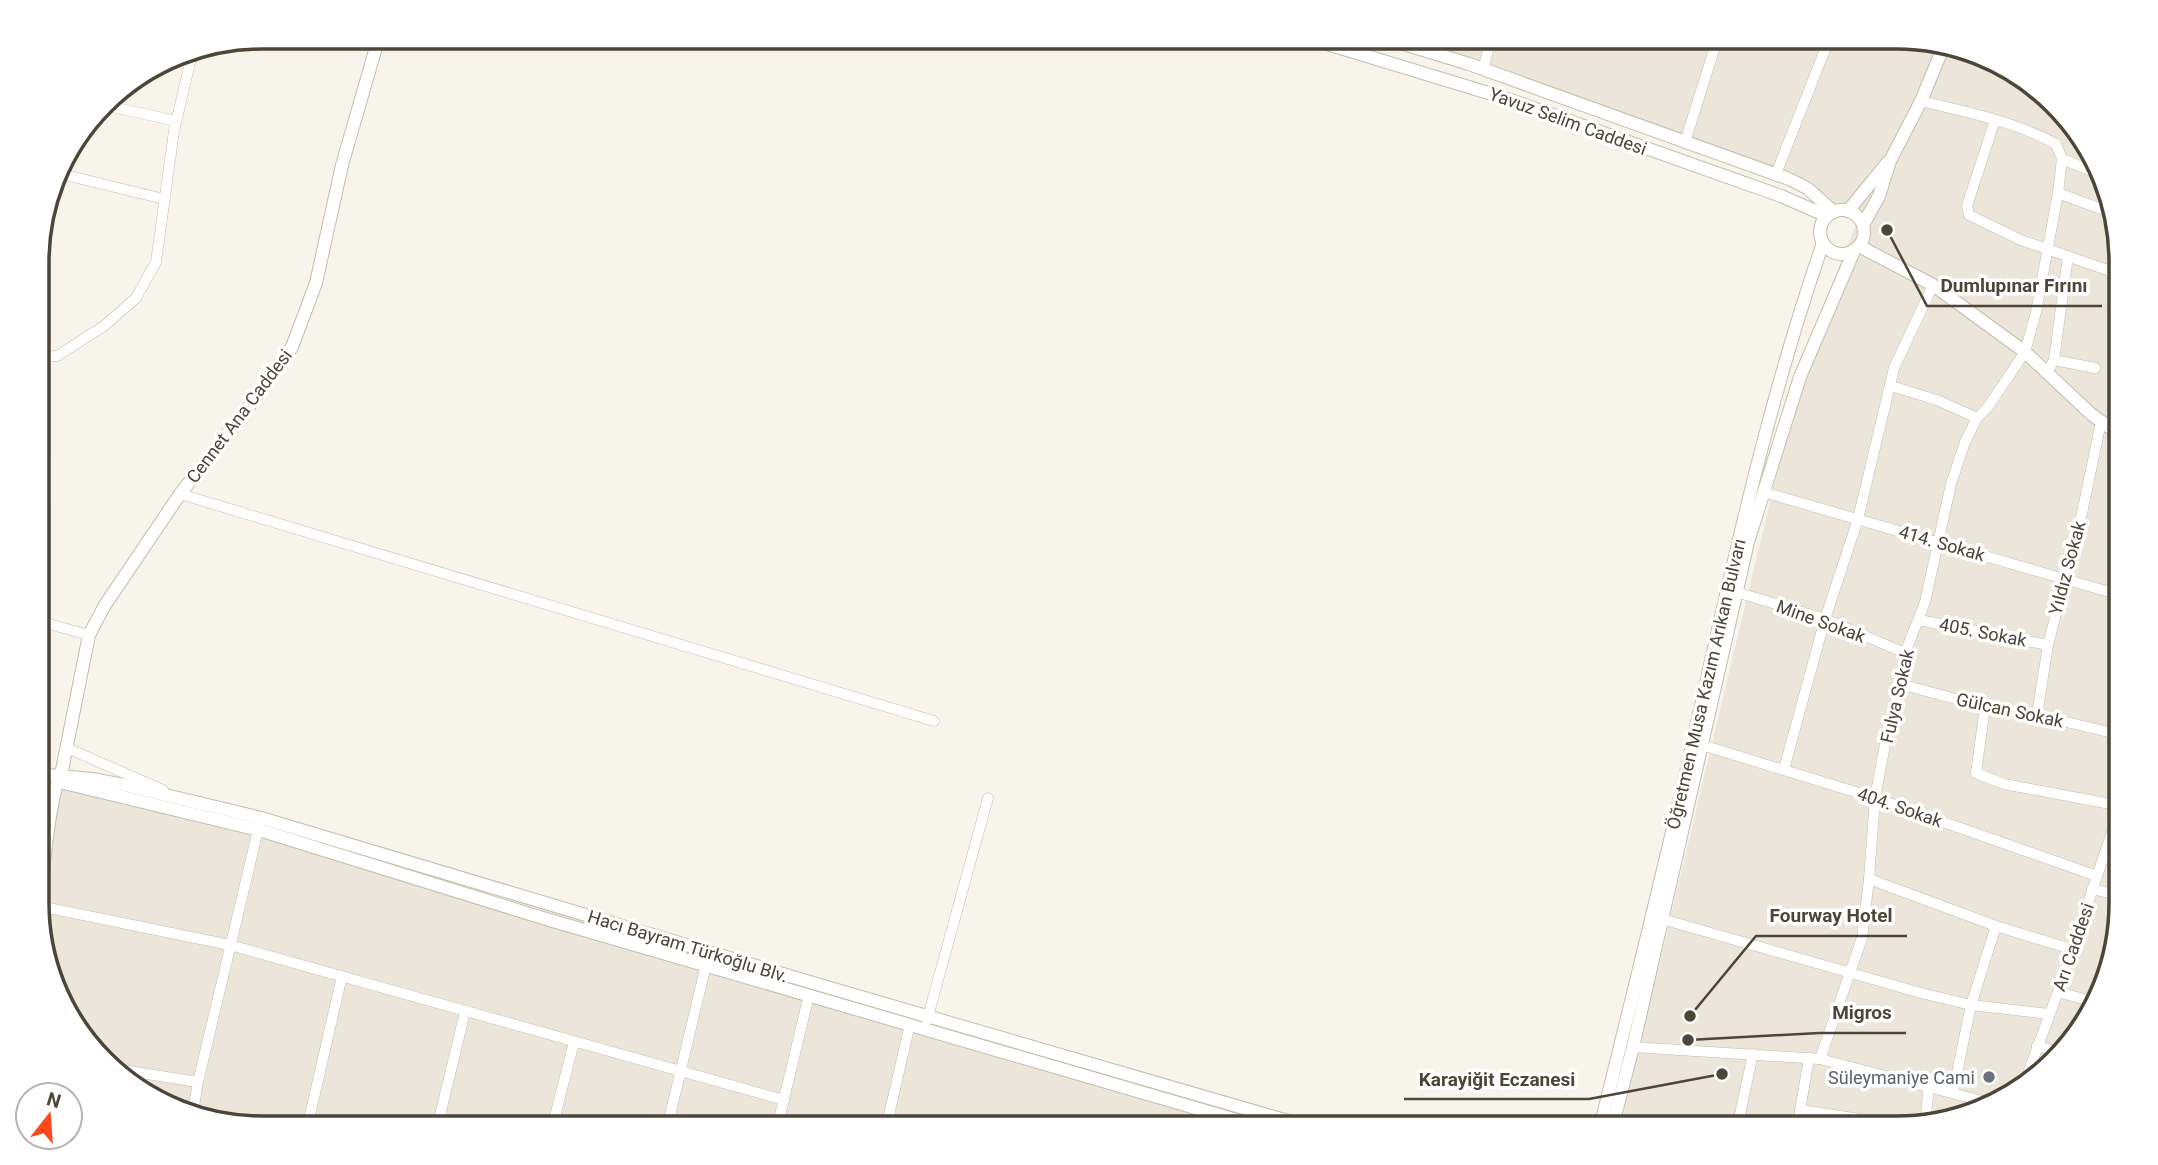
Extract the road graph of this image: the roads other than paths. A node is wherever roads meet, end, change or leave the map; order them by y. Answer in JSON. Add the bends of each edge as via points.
{"nodes":[{"id":1,"x":376,"y":49,"type":"edge"},
{"id":2,"x":1344,"y":49,"type":"edge"},
{"id":3,"x":1419,"y":49,"type":"edge"},
{"id":4,"x":1489,"y":49,"type":"edge"},
{"id":5,"x":1714,"y":49,"type":"edge"},
{"id":6,"x":1825,"y":49,"type":"edge"},
{"id":7,"x":1940,"y":54,"type":"edge"},
{"id":8,"x":190,"y":62,"type":"edge"},
{"id":9,"x":1483,"y":69,"type":"junction"},
{"id":10,"x":1921,"y":101,"type":"junction"},
{"id":11,"x":116,"y":108,"type":"edge"},
{"id":12,"x":1995,"y":120,"type":"junction"},
{"id":13,"x":176,"y":121,"type":"junction"},
{"id":14,"x":1685,"y":142,"type":"junction"},
{"id":15,"x":2062,"y":159,"type":"junction"},
{"id":16,"x":1890,"y":161,"type":"junction"},
{"id":17,"x":2088,"y":169,"type":"edge"},
{"id":18,"x":1776,"y":174,"type":"junction"},
{"id":19,"x":68,"y":176,"type":"edge"},
{"id":20,"x":2058,"y":194,"type":"junction"},
{"id":21,"x":164,"y":199,"type":"junction"},
{"id":22,"x":2102,"y":209,"type":"edge"},
{"id":23,"x":1848,"y":211,"type":"junction"},
{"id":24,"x":1830,"y":214,"type":"junction"},
{"id":25,"x":1863,"y":225,"type":"junction"},
{"id":26,"x":1823,"y":243,"type":"junction"},
{"id":27,"x":2046,"y":248,"type":"junction"},
{"id":28,"x":1857,"y":249,"type":"junction"},
{"id":29,"x":2068,"y":256,"type":"junction"},
{"id":30,"x":2109,"y":270,"type":"edge"},
{"id":31,"x":1933,"y":285,"type":"junction"},
{"id":32,"x":2025,"y":352,"type":"junction"},
{"id":33,"x":49,"y":356,"type":"edge"},
{"id":34,"x":2054,"y":359,"type":"junction"},
{"id":35,"x":2095,"y":368,"type":"dead end"},
{"id":36,"x":2048,"y":372,"type":"junction"},
{"id":37,"x":1891,"y":386,"type":"junction"},
{"id":38,"x":1977,"y":418,"type":"junction"},
{"id":39,"x":2101,"y":422,"type":"junction"},
{"id":40,"x":2109,"y":427,"type":"edge"},
{"id":41,"x":1763,"y":492,"type":"junction"},
{"id":42,"x":180,"y":494,"type":"junction"},
{"id":43,"x":1858,"y":519,"type":"junction"},
{"id":44,"x":1938,"y":542,"type":"junction"},
{"id":45,"x":2063,"y":579,"type":"junction"},
{"id":46,"x":1732,"y":591,"type":"junction"},
{"id":47,"x":2109,"y":592,"type":"edge"},
{"id":48,"x":1825,"y":619,"type":"junction"},
{"id":49,"x":1919,"y":620,"type":"junction"},
{"id":50,"x":49,"y":624,"type":"edge"},
{"id":51,"x":89,"y":635,"type":"junction"},
{"id":52,"x":2048,"y":645,"type":"junction"},
{"id":53,"x":1905,"y":653,"type":"junction"},
{"id":54,"x":1900,"y":684,"type":"junction"},
{"id":55,"x":1985,"y":707,"type":"junction"},
{"id":56,"x":2037,"y":715,"type":"junction"},
{"id":57,"x":934,"y":721,"type":"dead end"},
{"id":58,"x":2109,"y":733,"type":"edge"},
{"id":59,"x":1702,"y":745,"type":"junction"},
{"id":60,"x":67,"y":748,"type":"junction"},
{"id":61,"x":1784,"y":769,"type":"junction"},
{"id":62,"x":49,"y":776,"type":"edge"},
{"id":63,"x":59,"y":778,"type":"junction"},
{"id":64,"x":49,"y":779,"type":"edge"},
{"id":65,"x":988,"y":798,"type":"dead end"},
{"id":66,"x":1875,"y":798,"type":"junction"},
{"id":67,"x":196,"y":803,"type":"junction"},
{"id":68,"x":2109,"y":804,"type":"edge"},
{"id":69,"x":260,"y":824,"type":"junction"},
{"id":70,"x":2109,"y":841,"type":"edge"},
{"id":71,"x":49,"y":842,"type":"edge"},
{"id":72,"x":2097,"y":876,"type":"junction"},
{"id":73,"x":1870,"y":879,"type":"junction"},
{"id":74,"x":2092,"y":889,"type":"junction"},
{"id":75,"x":2109,"y":893,"type":"edge"},
{"id":76,"x":49,"y":909,"type":"edge"},
{"id":77,"x":1662,"y":919,"type":"junction"},
{"id":78,"x":1996,"y":926,"type":"junction"},
{"id":79,"x":230,"y":945,"type":"junction"},
{"id":80,"x":2071,"y":949,"type":"junction"},
{"id":81,"x":706,"y":965,"type":"junction"},
{"id":82,"x":1850,"y":971,"type":"junction"},
{"id":83,"x":342,"y":976,"type":"junction"},
{"id":84,"x":2058,"y":992,"type":"junction"},
{"id":85,"x":809,"y":995,"type":"junction"},
{"id":86,"x":2086,"y":1000,"type":"edge"},
{"id":87,"x":1970,"y":1005,"type":"junction"},
{"id":88,"x":465,"y":1012,"type":"junction"},
{"id":89,"x":2049,"y":1014,"type":"junction"},
{"id":90,"x":926,"y":1022,"type":"junction"},
{"id":91,"x":911,"y":1024,"type":"junction"},
{"id":92,"x":574,"y":1042,"type":"junction"},
{"id":93,"x":1627,"y":1046,"type":"junction"},
{"id":94,"x":2038,"y":1046,"type":"junction"},
{"id":95,"x":2050,"y":1049,"type":"edge"},
{"id":96,"x":1753,"y":1054,"type":"junction"},
{"id":97,"x":1815,"y":1058,"type":"junction"},
{"id":98,"x":2030,"y":1068,"type":"edge"},
{"id":99,"x":682,"y":1070,"type":"junction"},
{"id":100,"x":133,"y":1072,"type":"edge"},
{"id":101,"x":198,"y":1082,"type":"junction"},
{"id":102,"x":1929,"y":1086,"type":"junction"},
{"id":103,"x":1953,"y":1093,"type":"junction"},
{"id":104,"x":784,"y":1100,"type":"junction"},
{"id":105,"x":1977,"y":1100,"type":"edge"},
{"id":106,"x":194,"y":1105,"type":"edge"},
{"id":107,"x":1800,"y":1110,"type":"junction"},
{"id":108,"x":1924,"y":1114,"type":"edge"},
{"id":109,"x":310,"y":1116,"type":"edge"},
{"id":110,"x":440,"y":1116,"type":"edge"},
{"id":111,"x":555,"y":1116,"type":"edge"},
{"id":112,"x":670,"y":1116,"type":"edge"},
{"id":113,"x":781,"y":1116,"type":"edge"},
{"id":114,"x":890,"y":1116,"type":"edge"},
{"id":115,"x":1226,"y":1116,"type":"edge"},
{"id":116,"x":1264,"y":1116,"type":"edge"},
{"id":117,"x":1604,"y":1116,"type":"edge"},
{"id":118,"x":1614,"y":1116,"type":"edge"},
{"id":119,"x":1740,"y":1116,"type":"edge"},
{"id":120,"x":1799,"y":1116,"type":"edge"},
{"id":121,"x":1836,"y":1116,"type":"edge"}],
"edges":[{"from":1,"to":42,"type":"street","name":"Cennet Ana Caddesi","via":[[342,165],[316,283],[292,347]]},
{"from":2,"to":24,"type":"street","name":"Yavuz Selim Caddesi","via":[[1505,98]]},
{"from":3,"to":9,"type":"street","name":"Yavuz Selim Caddesi"},
{"from":4,"to":9,"type":"street"},
{"from":5,"to":14,"type":"street"},
{"from":6,"to":18,"type":"street"},
{"from":7,"to":10,"type":"street"},
{"from":8,"to":13,"type":"street"},
{"from":9,"to":14,"type":"street","name":"Yavuz Selim Caddesi"},
{"from":10,"to":12,"type":"street"},
{"from":10,"to":16,"type":"street"},
{"from":11,"to":13,"type":"street"},
{"from":12,"to":15,"type":"street","via":[[2056,144]]},
{"from":12,"to":27,"type":"street","via":[[1967,206],[1969,215]]},
{"from":13,"to":21,"type":"street"},
{"from":14,"to":18,"type":"street","name":"Yavuz Selim Caddesi"},
{"from":15,"to":17,"type":"street"},
{"from":15,"to":20,"type":"street","name":"Fulya Sokak"},
{"from":16,"to":23,"type":"street"},
{"from":16,"to":25,"type":"street"},
{"from":18,"to":24,"type":"street","name":"Yavuz Selim Caddesi","via":[[1807,188]]},
{"from":19,"to":21,"type":"street"},
{"from":20,"to":22,"type":"street"},
{"from":20,"to":27,"type":"street","name":"Fulya Sokak"},
{"from":21,"to":33,"type":"street","via":[[156,262],[136,298],[104,326]]},
{"from":23,"to":24,"type":"street"},
{"from":23,"to":25,"type":"street"},
{"from":24,"to":26,"type":"street","via":[[1820,228]]},
{"from":25,"to":28,"type":"street"},
{"from":26,"to":28,"type":"street","via":[[1833,253]]},
{"from":26,"to":46,"type":"street","name":"Öğretmen Musa Kazım Arıkan Bulvarı","via":[[1798,313],[1764,438]]},
{"from":27,"to":29,"type":"street"},
{"from":27,"to":32,"type":"street","name":"Fulya Sokak"},
{"from":28,"to":31,"type":"street"},
{"from":28,"to":41,"type":"street","name":"Öğretmen Musa Kazım Arıkan Bulvarı","via":[[1800,377]]},
{"from":29,"to":30,"type":"street"},
{"from":29,"to":34,"type":"street"},
{"from":31,"to":32,"type":"street"},
{"from":31,"to":37,"type":"street","via":[[1905,341]]},
{"from":32,"to":36,"type":"street"},
{"from":32,"to":38,"type":"street","name":"Fulya Sokak"},
{"from":34,"to":35,"type":"street"},
{"from":34,"to":36,"type":"street"},
{"from":36,"to":39,"type":"street"},
{"from":37,"to":38,"type":"street"},
{"from":37,"to":43,"type":"street"},
{"from":38,"to":44,"type":"street","name":"Fulya Sokak","via":[[1951,484]]},
{"from":39,"to":40,"type":"street"},
{"from":39,"to":45,"type":"street","name":"Yıldız Sokak"},
{"from":41,"to":43,"type":"street","name":"414. Sokak"},
{"from":41,"to":46,"type":"street","name":"Öğretmen Musa Kazım Arıkan Bulvarı"},
{"from":42,"to":51,"type":"street","name":"Cennet Ana Caddesi"},
{"from":42,"to":57,"type":"street"},
{"from":43,"to":44,"type":"street","name":"414. Sokak"},
{"from":43,"to":48,"type":"street"},
{"from":44,"to":45,"type":"street","name":"414. Sokak"},
{"from":44,"to":49,"type":"street","name":"Fulya Sokak"},
{"from":45,"to":47,"type":"street","name":"414. Sokak"},
{"from":45,"to":52,"type":"street","name":"Yıldız Sokak"},
{"from":46,"to":48,"type":"street","name":"Mine Sokak"},
{"from":46,"to":59,"type":"street","name":"Öğretmen Musa Kazım Arıkan Bulvarı"},
{"from":46,"to":93,"type":"street","name":"Öğretmen Musa Kazım Arıkan Bulvarı","via":[[1672,831]]},
{"from":48,"to":53,"type":"street","name":"Mine Sokak"},
{"from":48,"to":61,"type":"street"},
{"from":49,"to":52,"type":"street","name":"405. Sokak"},
{"from":49,"to":53,"type":"street","name":"Fulya Sokak"},
{"from":50,"to":51,"type":"street"},
{"from":51,"to":60,"type":"street","name":"Cennet Ana Caddesi"},
{"from":52,"to":56,"type":"street","name":"Yıldız Sokak"},
{"from":53,"to":54,"type":"street","name":"Fulya Sokak"},
{"from":54,"to":55,"type":"street","name":"Gülcan Sokak"},
{"from":54,"to":66,"type":"street","name":"Fulya Sokak"},
{"from":55,"to":56,"type":"street","name":"Gülcan Sokak"},
{"from":55,"to":68,"type":"street","via":[[1976,773],[2004,785]]},
{"from":56,"to":58,"type":"street","name":"Gülcan Sokak"},
{"from":59,"to":61,"type":"street","name":"404. Sokak"},
{"from":59,"to":77,"type":"street","name":"Öğretmen Musa Kazım Arıkan Bulvarı"},
{"from":60,"to":63,"type":"street","name":"Cennet Ana Caddesi"},
{"from":60,"to":67,"type":"street"},
{"from":61,"to":66,"type":"street","name":"404. Sokak"},
{"from":62,"to":63,"type":"street"},
{"from":63,"to":64,"type":"street"},
{"from":63,"to":67,"type":"street","name":"Hacı Bayram Türkoğlu Blv.","via":[[124,785]]},
{"from":63,"to":69,"type":"street","name":"Hacı Bayram Türkoğlu Blv."},
{"from":63,"to":71,"type":"street","name":"Cennet Ana Caddesi"},
{"from":65,"to":90,"type":"street"},
{"from":66,"to":72,"type":"street","name":"404. Sokak"},
{"from":66,"to":73,"type":"street","name":"Fulya Sokak"},
{"from":67,"to":69,"type":"street","name":"Hacı Bayram Türkoğlu Blv."},
{"from":69,"to":79,"type":"street"},
{"from":69,"to":81,"type":"street","name":"Hacı Bayram Türkoğlu Blv.","via":[[546,919]]},
{"from":69,"to":90,"type":"street","name":"Hacı Bayram Türkoğlu Blv."},
{"from":70,"to":72,"type":"street","name":"Arı Caddesi"},
{"from":72,"to":74,"type":"street","name":"Arı Caddesi"},
{"from":73,"to":78,"type":"street"},
{"from":73,"to":82,"type":"street","name":"Fulya Sokak","via":[[1862,938]]},
{"from":74,"to":75,"type":"street"},
{"from":74,"to":80,"type":"street","name":"Arı Caddesi"},
{"from":76,"to":79,"type":"street"},
{"from":77,"to":82,"type":"street"},
{"from":77,"to":93,"type":"street","name":"Öğretmen Musa Kazım Arıkan Bulvarı"},
{"from":78,"to":80,"type":"street"},
{"from":78,"to":87,"type":"street"},
{"from":79,"to":83,"type":"street"},
{"from":79,"to":101,"type":"street"},
{"from":80,"to":84,"type":"street","name":"Arı Caddesi"},
{"from":81,"to":85,"type":"street","name":"Hacı Bayram Türkoğlu Blv."},
{"from":81,"to":99,"type":"street"},
{"from":82,"to":87,"type":"street"},
{"from":82,"to":97,"type":"street","name":"Fulya Sokak"},
{"from":83,"to":88,"type":"street"},
{"from":83,"to":109,"type":"street"},
{"from":84,"to":86,"type":"street"},
{"from":84,"to":89,"type":"street","name":"Arı Caddesi"},
{"from":85,"to":91,"type":"street","name":"Hacı Bayram Türkoğlu Blv."},
{"from":85,"to":104,"type":"street"},
{"from":87,"to":89,"type":"street"},
{"from":87,"to":103,"type":"street"},
{"from":88,"to":92,"type":"street"},
{"from":88,"to":110,"type":"street"},
{"from":89,"to":94,"type":"street","name":"Arı Caddesi"},
{"from":90,"to":91,"type":"street","name":"Hacı Bayram Türkoğlu Blv."},
{"from":90,"to":115,"type":"street","name":"Hacı Bayram Türkoğlu Blv."},
{"from":90,"to":116,"type":"street","name":"Hacı Bayram Türkoğlu Blv."},
{"from":91,"to":114,"type":"street"},
{"from":92,"to":99,"type":"street"},
{"from":92,"to":111,"type":"street"},
{"from":93,"to":96,"type":"street"},
{"from":93,"to":117,"type":"street","name":"Öğretmen Musa Kazım Arıkan Bulvarı"},
{"from":93,"to":118,"type":"street","name":"Öğretmen Musa Kazım Arıkan Bulvarı"},
{"from":94,"to":95,"type":"street"},
{"from":94,"to":98,"type":"street","name":"Arı Caddesi"},
{"from":96,"to":97,"type":"street"},
{"from":96,"to":119,"type":"street"},
{"from":97,"to":102,"type":"street"},
{"from":97,"to":107,"type":"street","name":"Fulya Sokak"},
{"from":99,"to":104,"type":"street"},
{"from":99,"to":112,"type":"street"},
{"from":100,"to":101,"type":"street"},
{"from":101,"to":106,"type":"street"},
{"from":102,"to":103,"type":"street"},
{"from":102,"to":108,"type":"street"},
{"from":103,"to":105,"type":"street"},
{"from":104,"to":113,"type":"street"},
{"from":107,"to":120,"type":"street","name":"Fulya Sokak"},
{"from":107,"to":121,"type":"street"}]}
